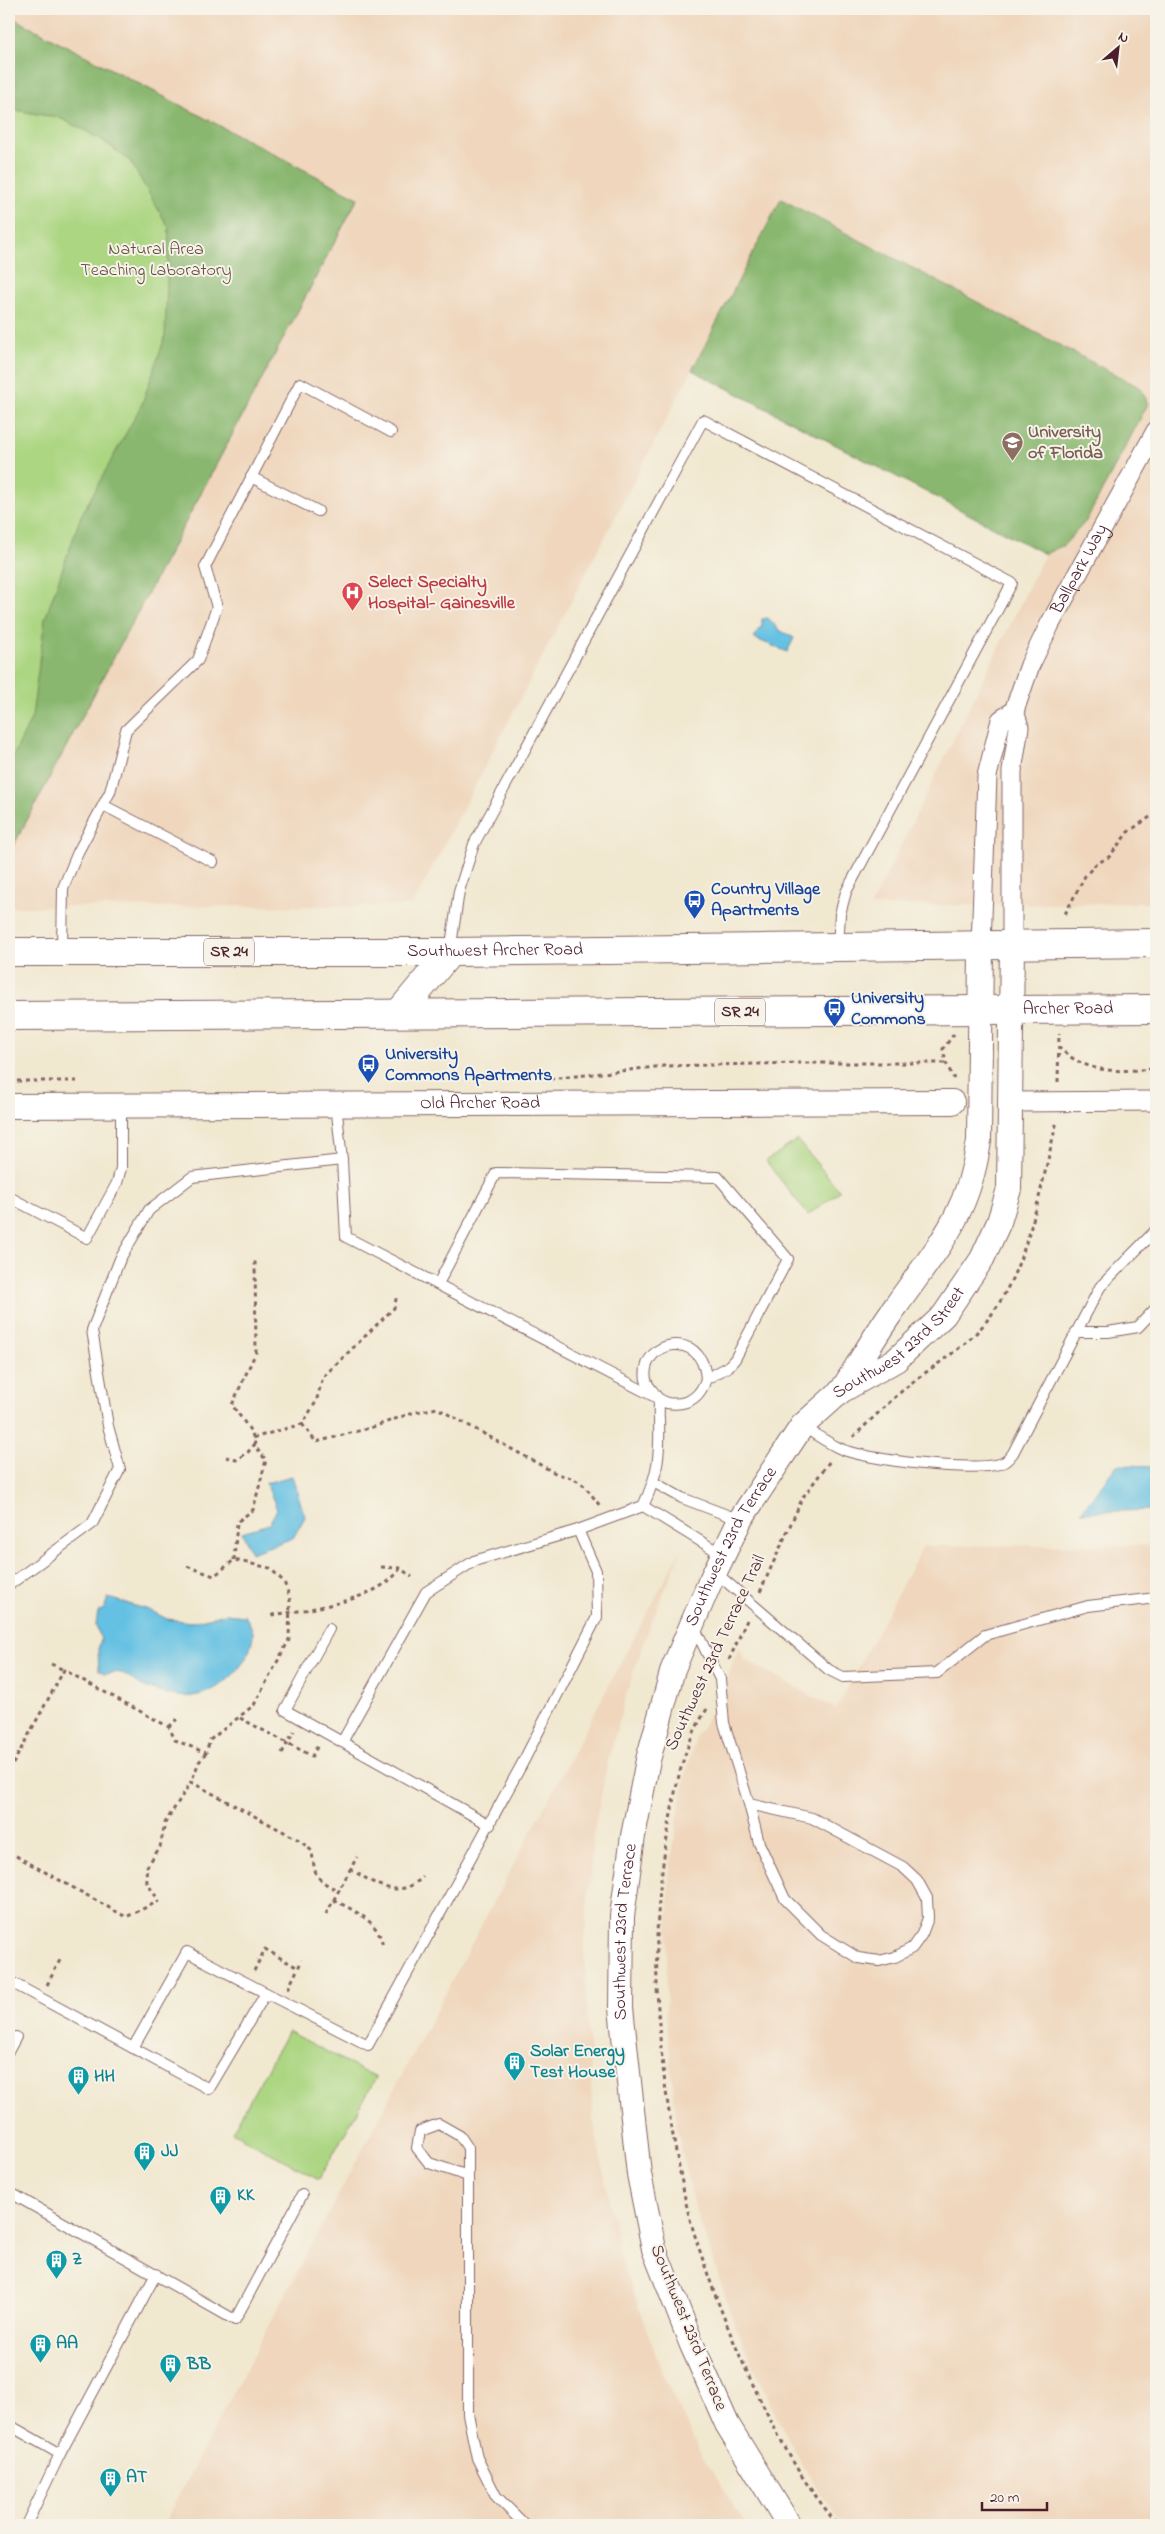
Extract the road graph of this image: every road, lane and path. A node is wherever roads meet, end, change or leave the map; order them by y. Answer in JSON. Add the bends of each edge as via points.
{"nodes":[{"id":1,"x":1156,"y":431,"type":"edge"},
{"id":2,"x":391,"y":432,"type":"dead end"},
{"id":3,"x":251,"y":477,"type":"junction"},
{"id":4,"x":318,"y":511,"type":"dead end"},
{"id":5,"x":1014,"y":711,"type":"junction"},
{"id":6,"x":103,"y":805,"type":"junction"},
{"id":7,"x":1156,"y":813,"type":"edge"},
{"id":8,"x":213,"y":862,"type":"dead end"},
{"id":9,"x":1065,"y":914,"type":"dead end"},
{"id":10,"x":1156,"y":944,"type":"edge"},
{"id":11,"x":981,"y":946,"type":"junction"},
{"id":12,"x":1012,"y":946,"type":"junction"},
{"id":13,"x":838,"y":947,"type":"junction"},
{"id":14,"x":9,"y":952,"type":"edge"},
{"id":15,"x":62,"y":952,"type":"junction"},
{"id":16,"x":450,"y":952,"type":"junction"},
{"id":17,"x":1156,"y":1009,"type":"edge"},
{"id":18,"x":980,"y":1010,"type":"junction"},
{"id":19,"x":1012,"y":1010,"type":"junction"},
{"id":20,"x":400,"y":1012,"type":"junction"},
{"id":21,"x":9,"y":1016,"type":"edge"},
{"id":22,"x":956,"y":1031,"type":"dead end"},
{"id":23,"x":1060,"y":1033,"type":"dead end"},
{"id":24,"x":1058,"y":1047,"type":"junction"},
{"id":25,"x":946,"y":1063,"type":"junction"},
{"id":26,"x":979,"y":1064,"type":"junction"},
{"id":27,"x":1156,"y":1069,"type":"edge"},
{"id":28,"x":9,"y":1080,"type":"edge"},
{"id":29,"x":545,"y":1080,"type":"dead end"},
{"id":30,"x":88,"y":1081,"type":"dead end"},
{"id":31,"x":953,"y":1090,"type":"junction"},
{"id":32,"x":1156,"y":1101,"type":"edge"},
{"id":33,"x":1011,"y":1102,"type":"junction"},
{"id":34,"x":1059,"y":1102,"type":"junction"},
{"id":35,"x":120,"y":1104,"type":"junction"},
{"id":36,"x":336,"y":1104,"type":"junction"},
{"id":37,"x":9,"y":1106,"type":"edge"},
{"id":38,"x":979,"y":1133,"type":"junction"},
{"id":39,"x":342,"y":1160,"type":"junction"},
{"id":40,"x":9,"y":1197,"type":"edge"},
{"id":41,"x":1156,"y":1230,"type":"edge"},
{"id":42,"x":255,"y":1261,"type":"dead end"},
{"id":43,"x":438,"y":1284,"type":"junction"},
{"id":44,"x":397,"y":1295,"type":"dead end"},
{"id":45,"x":1156,"y":1308,"type":"edge"},
{"id":46,"x":1076,"y":1332,"type":"junction"},
{"id":47,"x":706,"y":1379,"type":"junction"},
{"id":48,"x":842,"y":1390,"type":"junction"},
{"id":49,"x":658,"y":1399,"type":"junction"},
{"id":50,"x":302,"y":1424,"type":"junction"},
{"id":51,"x":802,"y":1426,"type":"junction"},
{"id":52,"x":253,"y":1438,"type":"junction"},
{"id":53,"x":255,"y":1444,"type":"junction"},
{"id":54,"x":840,"y":1449,"type":"junction"},
{"id":55,"x":226,"y":1457,"type":"dead end"},
{"id":56,"x":655,"y":1483,"type":"junction"},
{"id":57,"x":643,"y":1506,"type":"junction"},
{"id":58,"x":600,"y":1507,"type":"dead end"},
{"id":59,"x":740,"y":1520,"type":"junction"},
{"id":60,"x":578,"y":1530,"type":"junction"},
{"id":61,"x":234,"y":1560,"type":"junction"},
{"id":62,"x":719,"y":1563,"type":"junction"},
{"id":63,"x":184,"y":1565,"type":"dead end"},
{"id":64,"x":380,"y":1567,"type":"dead end"},
{"id":65,"x":400,"y":1568,"type":"junction"},
{"id":66,"x":412,"y":1577,"type":"dead end"},
{"id":67,"x":9,"y":1584,"type":"edge"},
{"id":68,"x":1156,"y":1598,"type":"edge"},
{"id":69,"x":753,"y":1605,"type":"junction"},
{"id":70,"x":289,"y":1612,"type":"junction"},
{"id":71,"x":272,"y":1615,"type":"dead end"},
{"id":72,"x":692,"y":1624,"type":"junction"},
{"id":73,"x":329,"y":1629,"type":"dead end"},
{"id":74,"x":52,"y":1664,"type":"dead end"},
{"id":75,"x":64,"y":1670,"type":"junction"},
{"id":76,"x":720,"y":1679,"type":"junction"},
{"id":77,"x":240,"y":1718,"type":"junction"},
{"id":78,"x":177,"y":1719,"type":"dead end"},
{"id":79,"x":296,"y":1726,"type":"dead end"},
{"id":80,"x":169,"y":1727,"type":"junction"},
{"id":81,"x":287,"y":1742,"type":"junction"},
{"id":82,"x":342,"y":1742,"type":"junction"},
{"id":83,"x":316,"y":1748,"type":"dead end"},
{"id":84,"x":206,"y":1753,"type":"junction"},
{"id":85,"x":282,"y":1753,"type":"dead end"},
{"id":86,"x":9,"y":1771,"type":"edge"},
{"id":87,"x":191,"y":1782,"type":"junction"},
{"id":88,"x":749,"y":1804,"type":"junction"},
{"id":89,"x":490,"y":1825,"type":"junction"},
{"id":90,"x":9,"y":1852,"type":"edge"},
{"id":91,"x":357,"y":1857,"type":"dead end"},
{"id":92,"x":350,"y":1869,"type":"junction"},
{"id":93,"x":423,"y":1877,"type":"dead end"},
{"id":94,"x":339,"y":1891,"type":"junction"},
{"id":95,"x":334,"y":1900,"type":"junction"},
{"id":96,"x":326,"y":1914,"type":"dead end"},
{"id":97,"x":383,"y":1948,"type":"dead end"},
{"id":98,"x":263,"y":1953,"type":"dead end"},
{"id":99,"x":61,"y":1958,"type":"dead end"},
{"id":100,"x":302,"y":1960,"type":"dead end"},
{"id":101,"x":298,"y":1968,"type":"junction"},
{"id":102,"x":9,"y":1980,"type":"edge"},
{"id":103,"x":46,"y":1986,"type":"dead end"},
{"id":104,"x":288,"y":1989,"type":"dead end"},
{"id":105,"x":266,"y":1993,"type":"junction"},
{"id":106,"x":16,"y":2037,"type":"dead end"},
{"id":107,"x":133,"y":2048,"type":"junction"},
{"id":108,"x":9,"y":2050,"type":"edge"},
{"id":109,"x":468,"y":2176,"type":"junction"},
{"id":110,"x":9,"y":2192,"type":"edge"},
{"id":111,"x":302,"y":2196,"type":"dead end"},
{"id":112,"x":156,"y":2274,"type":"junction"},
{"id":113,"x":9,"y":2425,"type":"edge"},
{"id":114,"x":60,"y":2454,"type":"junction"},
{"id":115,"x":26,"y":2525,"type":"edge"},
{"id":116,"x":525,"y":2525,"type":"edge"},
{"id":117,"x":789,"y":2525,"type":"edge"},
{"id":118,"x":837,"y":2525,"type":"edge"}],
"edges":[{"from":1,"to":5,"type":"street","name":"Ballpark Way","via":[[1050,624],[1030,665]]},
{"from":2,"to":3,"type":"lane","via":[[300,383]]},
{"from":3,"to":4,"type":"lane"},
{"from":3,"to":6,"type":"lane","via":[[204,567],[217,607],[198,660],[126,730],[110,792]]},
{"from":5,"to":11,"type":"street","name":"Ballpark Way","via":[[1001,720],[987,776]]},
{"from":5,"to":12,"type":"street","name":"Ballpark Way","via":[[1019,727],[1012,771]]},
{"from":6,"to":8,"type":"lane"},
{"from":6,"to":15,"type":"lane","via":[[63,888]]},
{"from":7,"to":9,"type":"path","via":[[1128,832],[1108,857],[1085,876]]},
{"from":10,"to":12,"type":"main road","number":"SR 24"},
{"from":11,"to":12,"type":"main road","number":"SR 24"},
{"from":11,"to":13,"type":"main road","name":"Southwest Archer Road","number":"SR 24"},
{"from":11,"to":18,"type":"street","name":"Southwest 23rd Street"},
{"from":12,"to":19,"type":"street","name":"Southwest 23rd Street"},
{"from":13,"to":16,"type":"main road","name":"Southwest Archer Road","number":"SR 24"},
{"from":13,"to":16,"type":"lane","via":[[840,914],[846,892],[1012,583],[703,420],[474,844],[459,891]]},
{"from":14,"to":15,"type":"main road","name":"Southwest Archer Road","number":"SR 24"},
{"from":15,"to":16,"type":"main road","name":"Southwest Archer Road","number":"SR 24"},
{"from":16,"to":20,"type":"main road"},
{"from":17,"to":19,"type":"main road","name":"Archer Road","number":"SR 24"},
{"from":18,"to":19,"type":"main road","name":"Archer Road","number":"SR 24"},
{"from":18,"to":20,"type":"main road","number":"SR 24"},
{"from":18,"to":26,"type":"street","name":"Southwest 23rd Street"},
{"from":19,"to":33,"type":"street","name":"Southwest 23rd Street"},
{"from":20,"to":21,"type":"main road","number":"SR 24"},
{"from":22,"to":25,"type":"path","via":[[943,1049]]},
{"from":23,"to":24,"type":"path","name":"Southwest 23rd Terrace Trail"},
{"from":24,"to":27,"type":"path","via":[[1096,1070]]},
{"from":24,"to":34,"type":"path","name":"Southwest 23rd Terrace Trail"},
{"from":25,"to":29,"type":"path","via":[[664,1066]]},
{"from":25,"to":31,"type":"path"},
{"from":26,"to":31,"type":"street"},
{"from":26,"to":38,"type":"street","name":"Southwest 23rd Street"},
{"from":28,"to":30,"type":"path"},
{"from":31,"to":36,"type":"street","name":"Old Archer Road"},
{"from":31,"to":38,"type":"street"},
{"from":32,"to":34,"type":"street"},
{"from":33,"to":34,"type":"street"},
{"from":33,"to":48,"type":"street","name":"Southwest 23rd Street","via":[[1009,1189],[1000,1222],[982,1259],[944,1315],[910,1347],[896,1360]]},
{"from":34,"to":54,"type":"path","name":"Southwest 23rd Terrace Trail","via":[[1037,1205],[1016,1269],[996,1308],[968,1340],[908,1386]]},
{"from":35,"to":36,"type":"street","name":"Old Archer Road"},
{"from":35,"to":37,"type":"street","name":"Old Archer Road"},
{"from":35,"to":40,"type":"lane","via":[[121,1160],[117,1183],[87,1238]]},
{"from":36,"to":39,"type":"lane"},
{"from":38,"to":48,"type":"street","name":"Southwest 23rd Street","via":[[975,1171],[952,1228],[895,1307]]},
{"from":39,"to":43,"type":"lane","via":[[346,1237]]},
{"from":39,"to":67,"type":"lane","via":[[192,1177],[149,1210],[120,1259],[92,1330],[108,1426],[120,1469],[92,1524]]},
{"from":41,"to":46,"type":"lane","via":[[1100,1287]]},
{"from":42,"to":52,"type":"path","via":[[256,1352],[232,1405]]},
{"from":43,"to":47,"type":"lane","via":[[496,1173],[718,1177],[788,1258],[735,1359],[728,1367]]},
{"from":43,"to":49,"type":"lane"},
{"from":44,"to":50,"type":"path","via":[[394,1308],[323,1377],[316,1402]]},
{"from":45,"to":46,"type":"lane","via":[[1138,1327],[1108,1332]]},
{"from":46,"to":54,"type":"lane","via":[[1013,1453],[1004,1463],[990,1466],[931,1465]]},
{"from":47,"to":49,"type":"lane","via":[[700,1392],[687,1403],[672,1404]]},
{"from":47,"to":49,"type":"lane","via":[[703,1362],[697,1354],[681,1345],[665,1347],[652,1356],[646,1369],[647,1383]]},
{"from":48,"to":51,"type":"street","name":"Southwest 23rd Terrace"},
{"from":49,"to":56,"type":"lane","via":[[660,1450]]},
{"from":50,"to":52,"type":"path"},
{"from":50,"to":58,"type":"path","via":[[316,1442],[437,1408],[557,1474],[576,1479],[586,1486]]},
{"from":51,"to":54,"type":"lane"},
{"from":51,"to":59,"type":"street","name":"Southwest 23rd Terrace"},
{"from":52,"to":53,"type":"path"},
{"from":53,"to":55,"type":"path","via":[[236,1460]]},
{"from":53,"to":61,"type":"path","via":[[266,1460],[253,1510],[237,1522]]},
{"from":54,"to":69,"type":"path","name":"Southwest 23rd Terrace Trail","via":[[803,1497]]},
{"from":56,"to":57,"type":"lane"},
{"from":56,"to":59,"type":"lane","via":[[682,1498]]},
{"from":57,"to":60,"type":"lane"},
{"from":57,"to":62,"type":"lane"},
{"from":59,"to":62,"type":"street","name":"Southwest 23rd Terrace"},
{"from":60,"to":82,"type":"lane","via":[[474,1561],[426,1592]]},
{"from":60,"to":89,"type":"lane","via":[[596,1571],[597,1617]]},
{"from":61,"to":63,"type":"path","via":[[214,1576]]},
{"from":61,"to":70,"type":"path","via":[[270,1568],[284,1582],[290,1598]]},
{"from":62,"to":69,"type":"lane"},
{"from":62,"to":72,"type":"street","name":"Southwest 23rd Terrace"},
{"from":64,"to":65,"type":"path"},
{"from":65,"to":66,"type":"path"},
{"from":65,"to":70,"type":"path","via":[[395,1577],[358,1597]]},
{"from":68,"to":69,"type":"lane","via":[[1088,1606],[985,1635],[937,1673],[842,1677],[829,1670]]},
{"from":69,"to":76,"type":"path","name":"Southwest 23rd Terrace Trail"},
{"from":70,"to":71,"type":"path"},
{"from":70,"to":77,"type":"path","via":[[289,1640],[254,1705]]},
{"from":72,"to":76,"type":"lane"},
{"from":72,"to":117,"type":"street","name":"Southwest 23rd Terrace","via":[[673,1669],[648,1760],[624,1898],[621,2008],[630,2109],[654,2249],[728,2424]]},
{"from":73,"to":82,"type":"lane","via":[[285,1710]]},
{"from":74,"to":75,"type":"path"},
{"from":75,"to":80,"type":"path"},
{"from":75,"to":86,"type":"path"},
{"from":76,"to":88,"type":"lane","via":[[724,1723]]},
{"from":76,"to":118,"type":"path","name":"Southwest 23rd Terrace Trail","via":[[711,1703],[689,1739],[679,1771],[662,1871],[658,1974],[661,2043],[672,2132],[691,2225],[754,2386],[796,2466]]},
{"from":77,"to":81,"type":"path"},
{"from":77,"to":84,"type":"path","via":[[210,1740]]},
{"from":78,"to":80,"type":"path"},
{"from":79,"to":81,"type":"path"},
{"from":80,"to":84,"type":"path","via":[[175,1740]]},
{"from":81,"to":83,"type":"path","via":[[312,1756]]},
{"from":81,"to":85,"type":"path"},
{"from":82,"to":89,"type":"lane"},
{"from":84,"to":87,"type":"path"},
{"from":87,"to":90,"type":"path","via":[[165,1822],[160,1847],[146,1868],[147,1883],[159,1901],[126,1917]]},
{"from":87,"to":94,"type":"path","via":[[299,1840],[312,1851],[314,1874],[319,1881]]},
{"from":88,"to":88,"type":"lane","via":[[812,1818],[903,1867],[917,1880],[927,1898],[928,1918],[912,1948],[896,1957],[878,1961],[858,1958],[838,1948],[815,1930],[785,1899],[771,1873],[758,1843]]},
{"from":89,"to":105,"type":"lane","via":[[368,2045]]},
{"from":91,"to":92,"type":"path"},
{"from":92,"to":93,"type":"path","via":[[393,1889],[411,1887]]},
{"from":92,"to":94,"type":"path"},
{"from":94,"to":95,"type":"path"},
{"from":95,"to":96,"type":"path"},
{"from":95,"to":97,"type":"path","via":[[375,1926],[382,1937]]},
{"from":98,"to":101,"type":"path","via":[[265,1950]]},
{"from":99,"to":103,"type":"path"},
{"from":100,"to":101,"type":"path"},
{"from":101,"to":104,"type":"path"},
{"from":102,"to":107,"type":"lane"},
{"from":105,"to":107,"type":"lane","via":[[210,2089]]},
{"from":105,"to":107,"type":"lane","via":[[186,1952]]},
{"from":106,"to":108,"type":"lane"},
{"from":109,"to":109,"type":"lane","via":[[468,2148],[460,2136],[439,2124],[420,2131],[417,2148],[429,2163]]},
{"from":109,"to":116,"type":"lane","via":[[468,2414],[478,2458],[496,2496]]},
{"from":110,"to":112,"type":"lane"},
{"from":111,"to":112,"type":"lane","via":[[234,2320]]},
{"from":112,"to":114,"type":"lane"},
{"from":113,"to":114,"type":"lane"},
{"from":114,"to":115,"type":"lane"}]}
